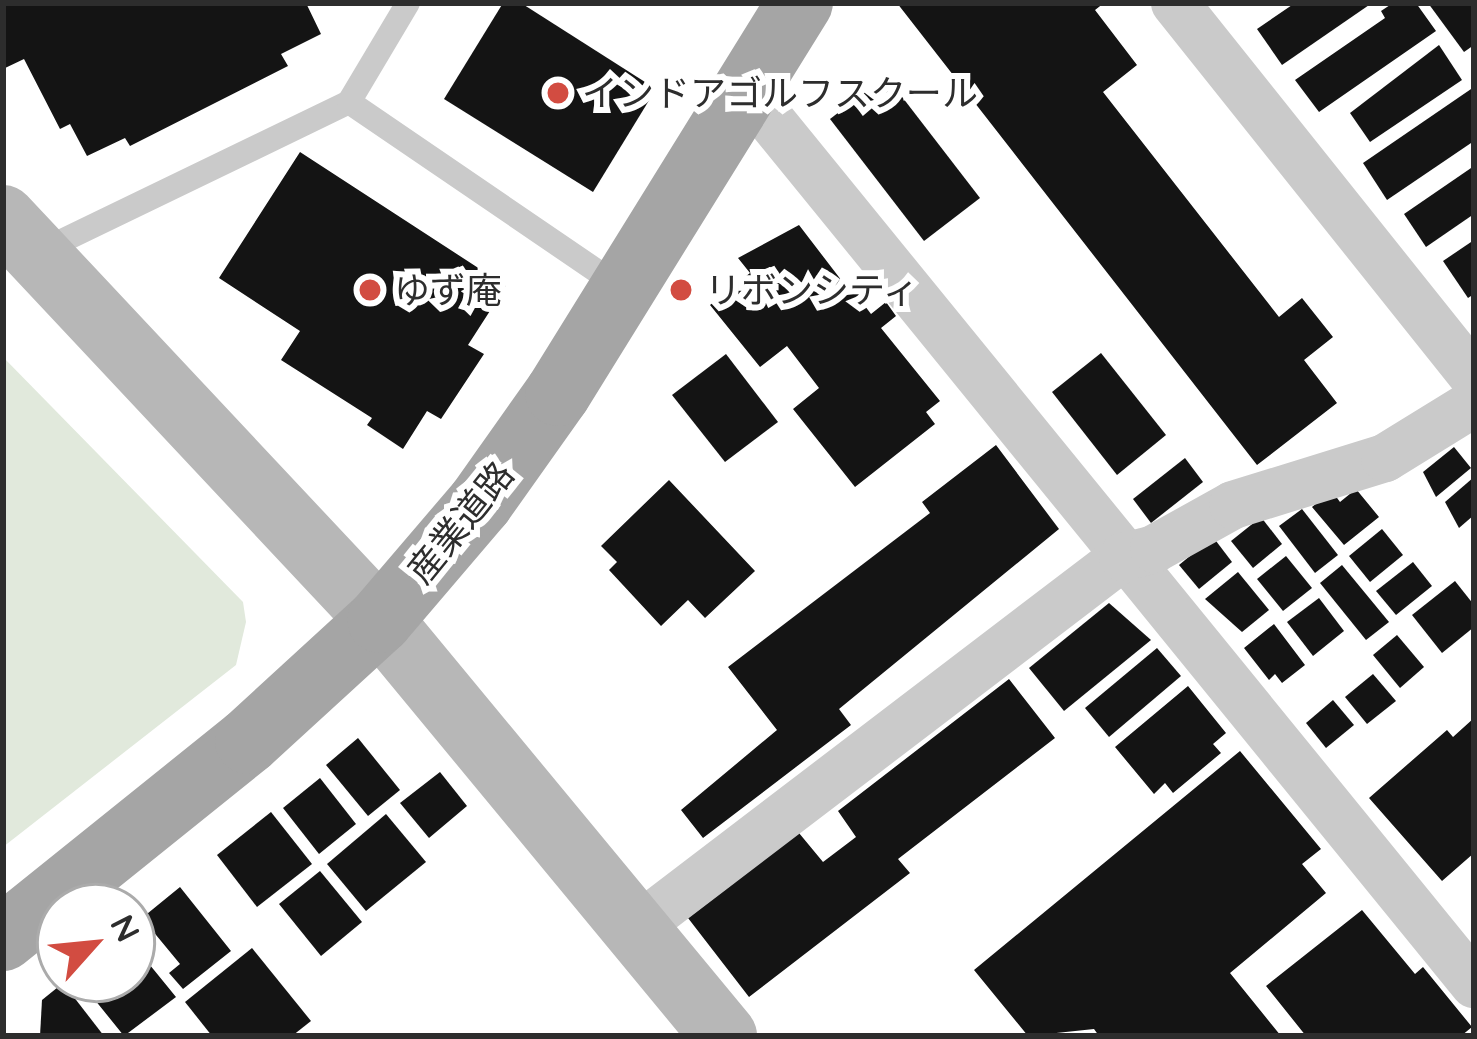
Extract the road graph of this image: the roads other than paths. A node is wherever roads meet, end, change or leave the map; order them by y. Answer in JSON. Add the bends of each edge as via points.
{"nodes":[{"id":1,"x":408,"y":3,"type":"edge"},
{"id":2,"x":800,"y":3,"type":"edge"},
{"id":3,"x":1175,"y":3,"type":"edge"},
{"id":4,"x":747,"y":92,"type":"junction"},
{"id":5,"x":350,"y":102,"type":"junction"},
{"id":6,"x":20,"y":236,"type":"edge"},
{"id":7,"x":623,"y":289,"type":"junction"},
{"id":8,"x":1474,"y":378,"type":"edge"},
{"id":9,"x":1474,"y":403,"type":"edge"},
{"id":10,"x":1123,"y":557,"type":"junction"},
{"id":11,"x":380,"y":620,"type":"junction"},
{"id":12,"x":635,"y":929,"type":"junction"},
{"id":13,"x":3,"y":938,"type":"edge"},
{"id":14,"x":1474,"y":984,"type":"edge"},
{"id":15,"x":724,"y":1036,"type":"edge"}],
"edges":[{"from":1,"to":5,"type":"lane"},
{"from":2,"to":4,"type":"main road","name":"産業道路"},
{"from":3,"to":8,"type":"street"},
{"from":4,"to":7,"type":"main road","name":"産業道路"},
{"from":4,"to":10,"type":"street"},
{"from":5,"to":6,"type":"lane"},
{"from":5,"to":7,"type":"lane"},
{"from":6,"to":11,"type":"street"},
{"from":7,"to":11,"type":"main road","name":"産業道路","via":[[480,503]]},
{"from":9,"to":10,"type":"street","via":[[1385,458],[1233,505],[1154,549]]},
{"from":10,"to":12,"type":"street"},
{"from":10,"to":14,"type":"street"},
{"from":11,"to":12,"type":"street"},
{"from":11,"to":13,"type":"main road","name":"産業道路","via":[[248,741]]},
{"from":12,"to":15,"type":"street"}]}
